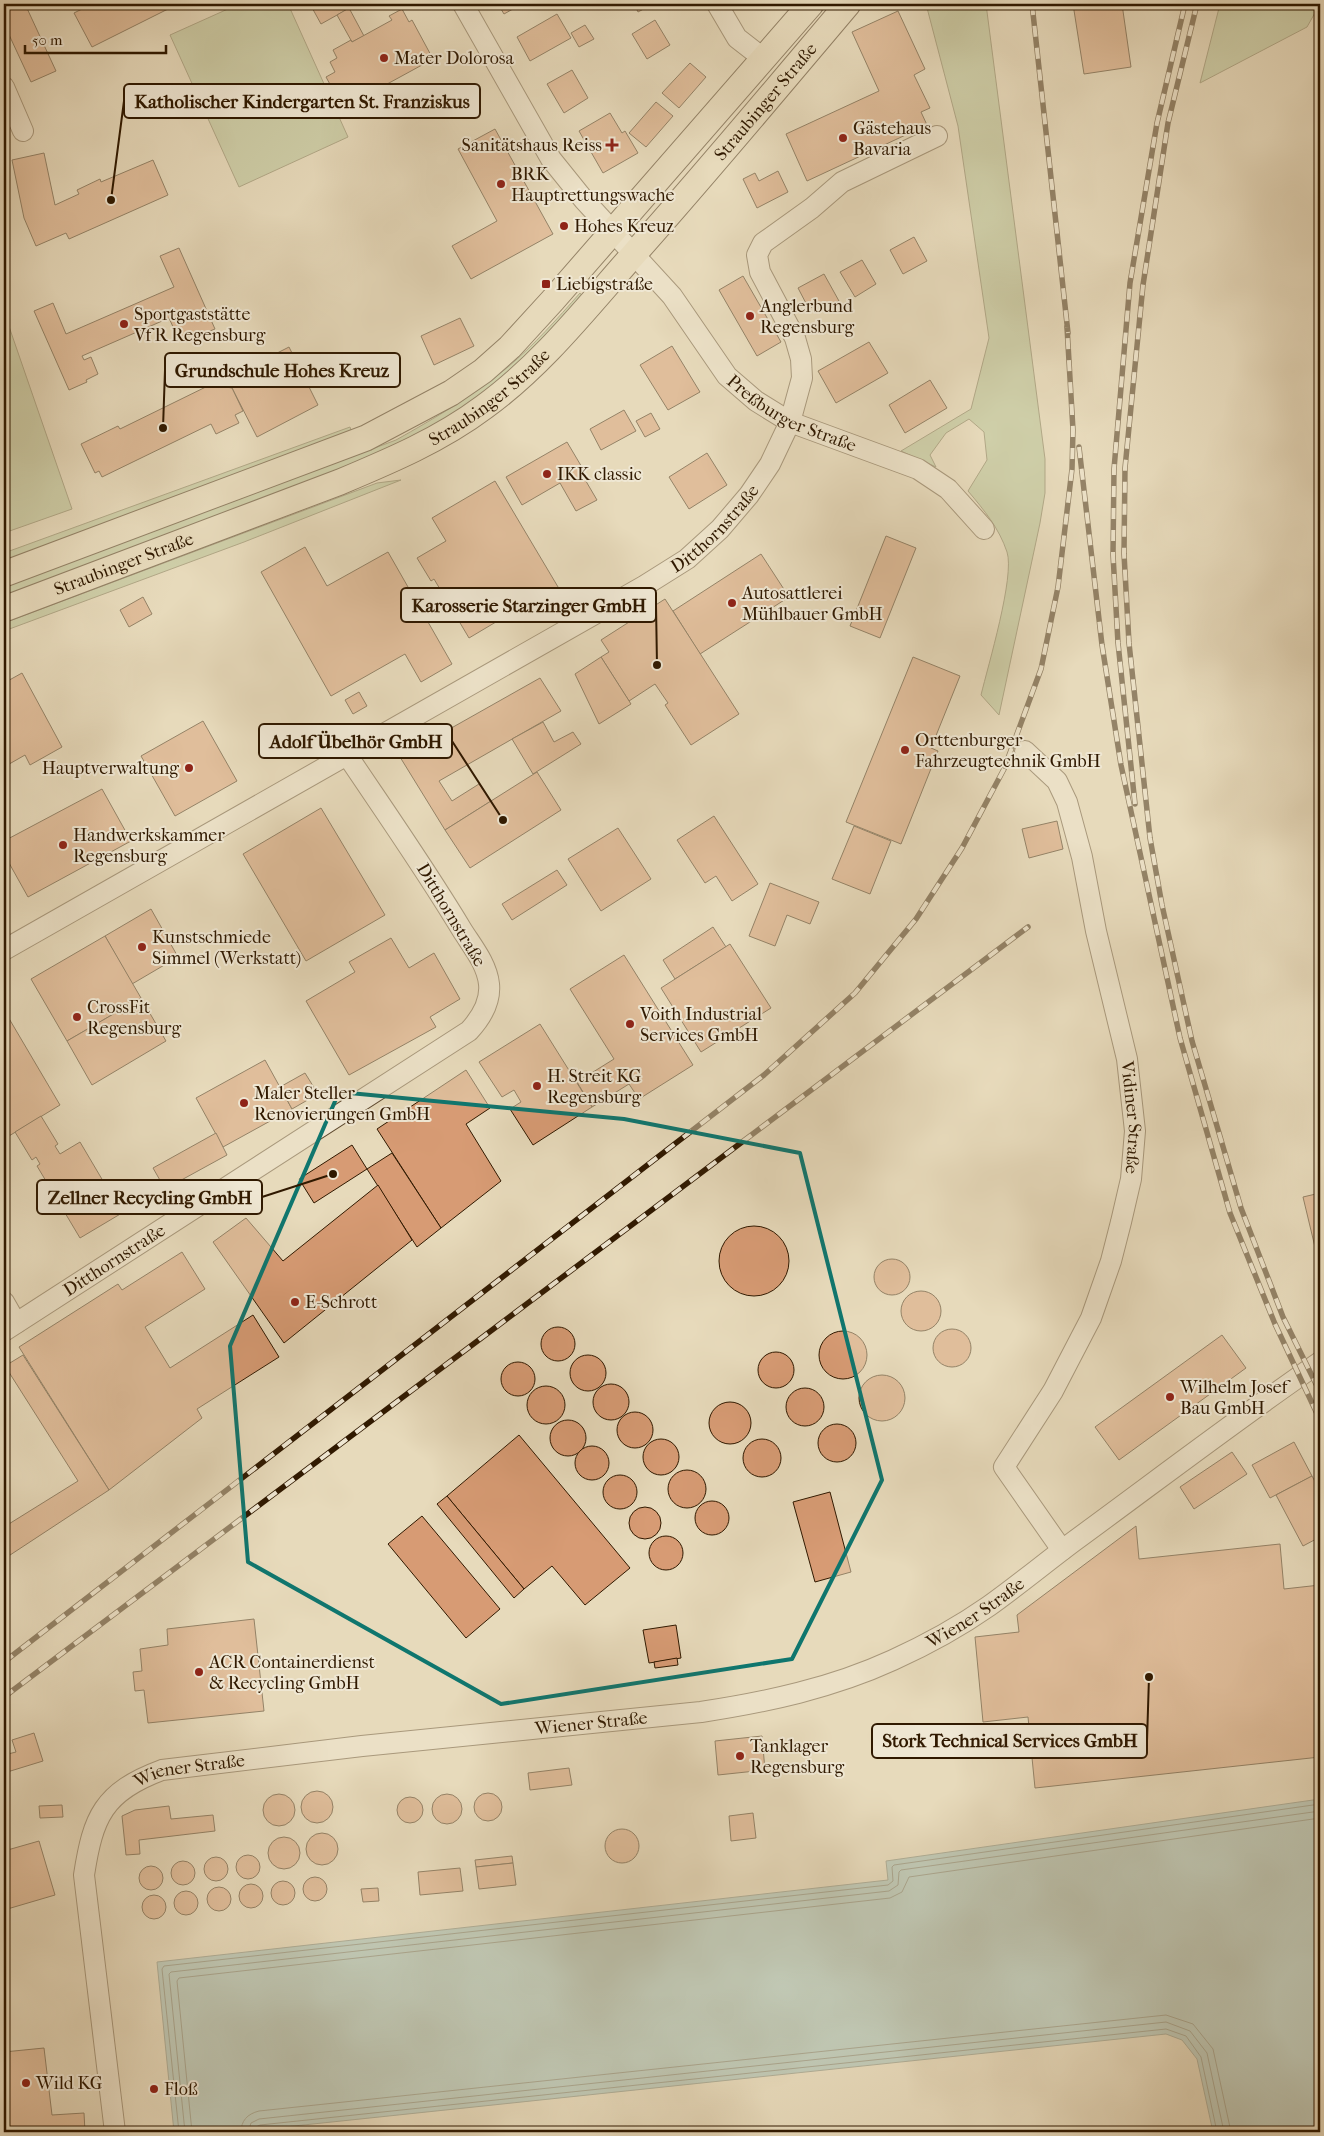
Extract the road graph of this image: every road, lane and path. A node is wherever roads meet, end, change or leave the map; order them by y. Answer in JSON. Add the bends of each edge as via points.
{"nodes":[{"id":1,"x":463,"y":4,"type":"edge"},
{"id":2,"x":717,"y":4,"type":"edge"},
{"id":3,"x":811,"y":4,"type":"edge"},
{"id":4,"x":848,"y":4,"type":"edge"},
{"id":5,"x":764,"y":59,"type":"junction"},
{"id":6,"x":4,"y":87,"type":"edge"},
{"id":7,"x":23,"y":131,"type":"dead end"},
{"id":8,"x":937,"y":136,"type":"dead end"},
{"id":9,"x":613,"y":230,"type":"junction"},
{"id":10,"x":634,"y":253,"type":"junction"},
{"id":11,"x":790,"y":422,"type":"junction"},
{"id":12,"x":984,"y":529,"type":"dead end"},
{"id":13,"x":4,"y":574,"type":"edge"},
{"id":14,"x":4,"y":609,"type":"edge"},
{"id":15,"x":1025,"y":751,"type":"dead end"},
{"id":16,"x":347,"y":755,"type":"junction"},
{"id":17,"x":4,"y":950,"type":"edge"},
{"id":18,"x":4,"y":1302,"type":"edge"},
{"id":19,"x":10,"y":1327,"type":"edge"},
{"id":20,"x":1320,"y":1362,"type":"edge"},
{"id":21,"x":1062,"y":1550,"type":"junction"},
{"id":22,"x":115,"y":2132,"type":"edge"}],
"edges":[{"from":1,"to":9,"type":"street","name":"Preßburger Straße","via":[[551,158]]},
{"from":2,"to":5,"type":"street","via":[[737,38]]},
{"from":3,"to":5,"type":"main road","name":"Straubinger Straße"},
{"from":4,"to":10,"type":"main road","name":"Straubinger Straße"},
{"from":5,"to":9,"type":"main road","name":"Straubinger Straße"},
{"from":6,"to":7,"type":"street"},
{"from":8,"to":11,"type":"street","name":"Ditthornstraße","via":[[842,182],[763,243],[757,255],[760,272],[795,338],[802,359],[802,378]]},
{"from":9,"to":10,"type":"street","name":"Preßburger Straße"},
{"from":9,"to":13,"type":"main road","name":"Straubinger Straße","via":[[510,347],[451,393],[374,434],[336,450]]},
{"from":10,"to":11,"type":"street","name":"Preßburger Straße","via":[[672,296],[727,376],[756,401]]},
{"from":10,"to":14,"type":"main road","name":"Straubinger Straße","via":[[528,372],[447,432],[340,482]]},
{"from":11,"to":12,"type":"street","name":"Preßburger Straße","via":[[918,469],[948,489]]},
{"from":11,"to":16,"type":"street","name":"Ditthornstraße","via":[[770,464],[749,495],[720,529],[687,559]]},
{"from":15,"to":21,"type":"street","name":"Vidiner Straße","via":[[1057,781],[1067,802],[1127,1059],[1135,1131],[1131,1179],[1122,1222],[1091,1318],[1053,1391],[1004,1467]]},
{"from":16,"to":17,"type":"street","name":"Ditthornstraße"},
{"from":16,"to":19,"type":"street","name":"Ditthornstraße","via":[[445,902],[484,967],[490,984],[480,1020],[469,1031]]},
{"from":18,"to":19,"type":"street","name":"Ditthornstraße"},
{"from":20,"to":21,"type":"street","name":"Wiener Straße"},
{"from":21,"to":22,"type":"street","name":"Wiener Straße","via":[[988,1606],[936,1639],[845,1679],[796,1694],[701,1712],[362,1746],[162,1770],[140,1778],[116,1795],[102,1812],[90,1839],[84,1875]]}]}
